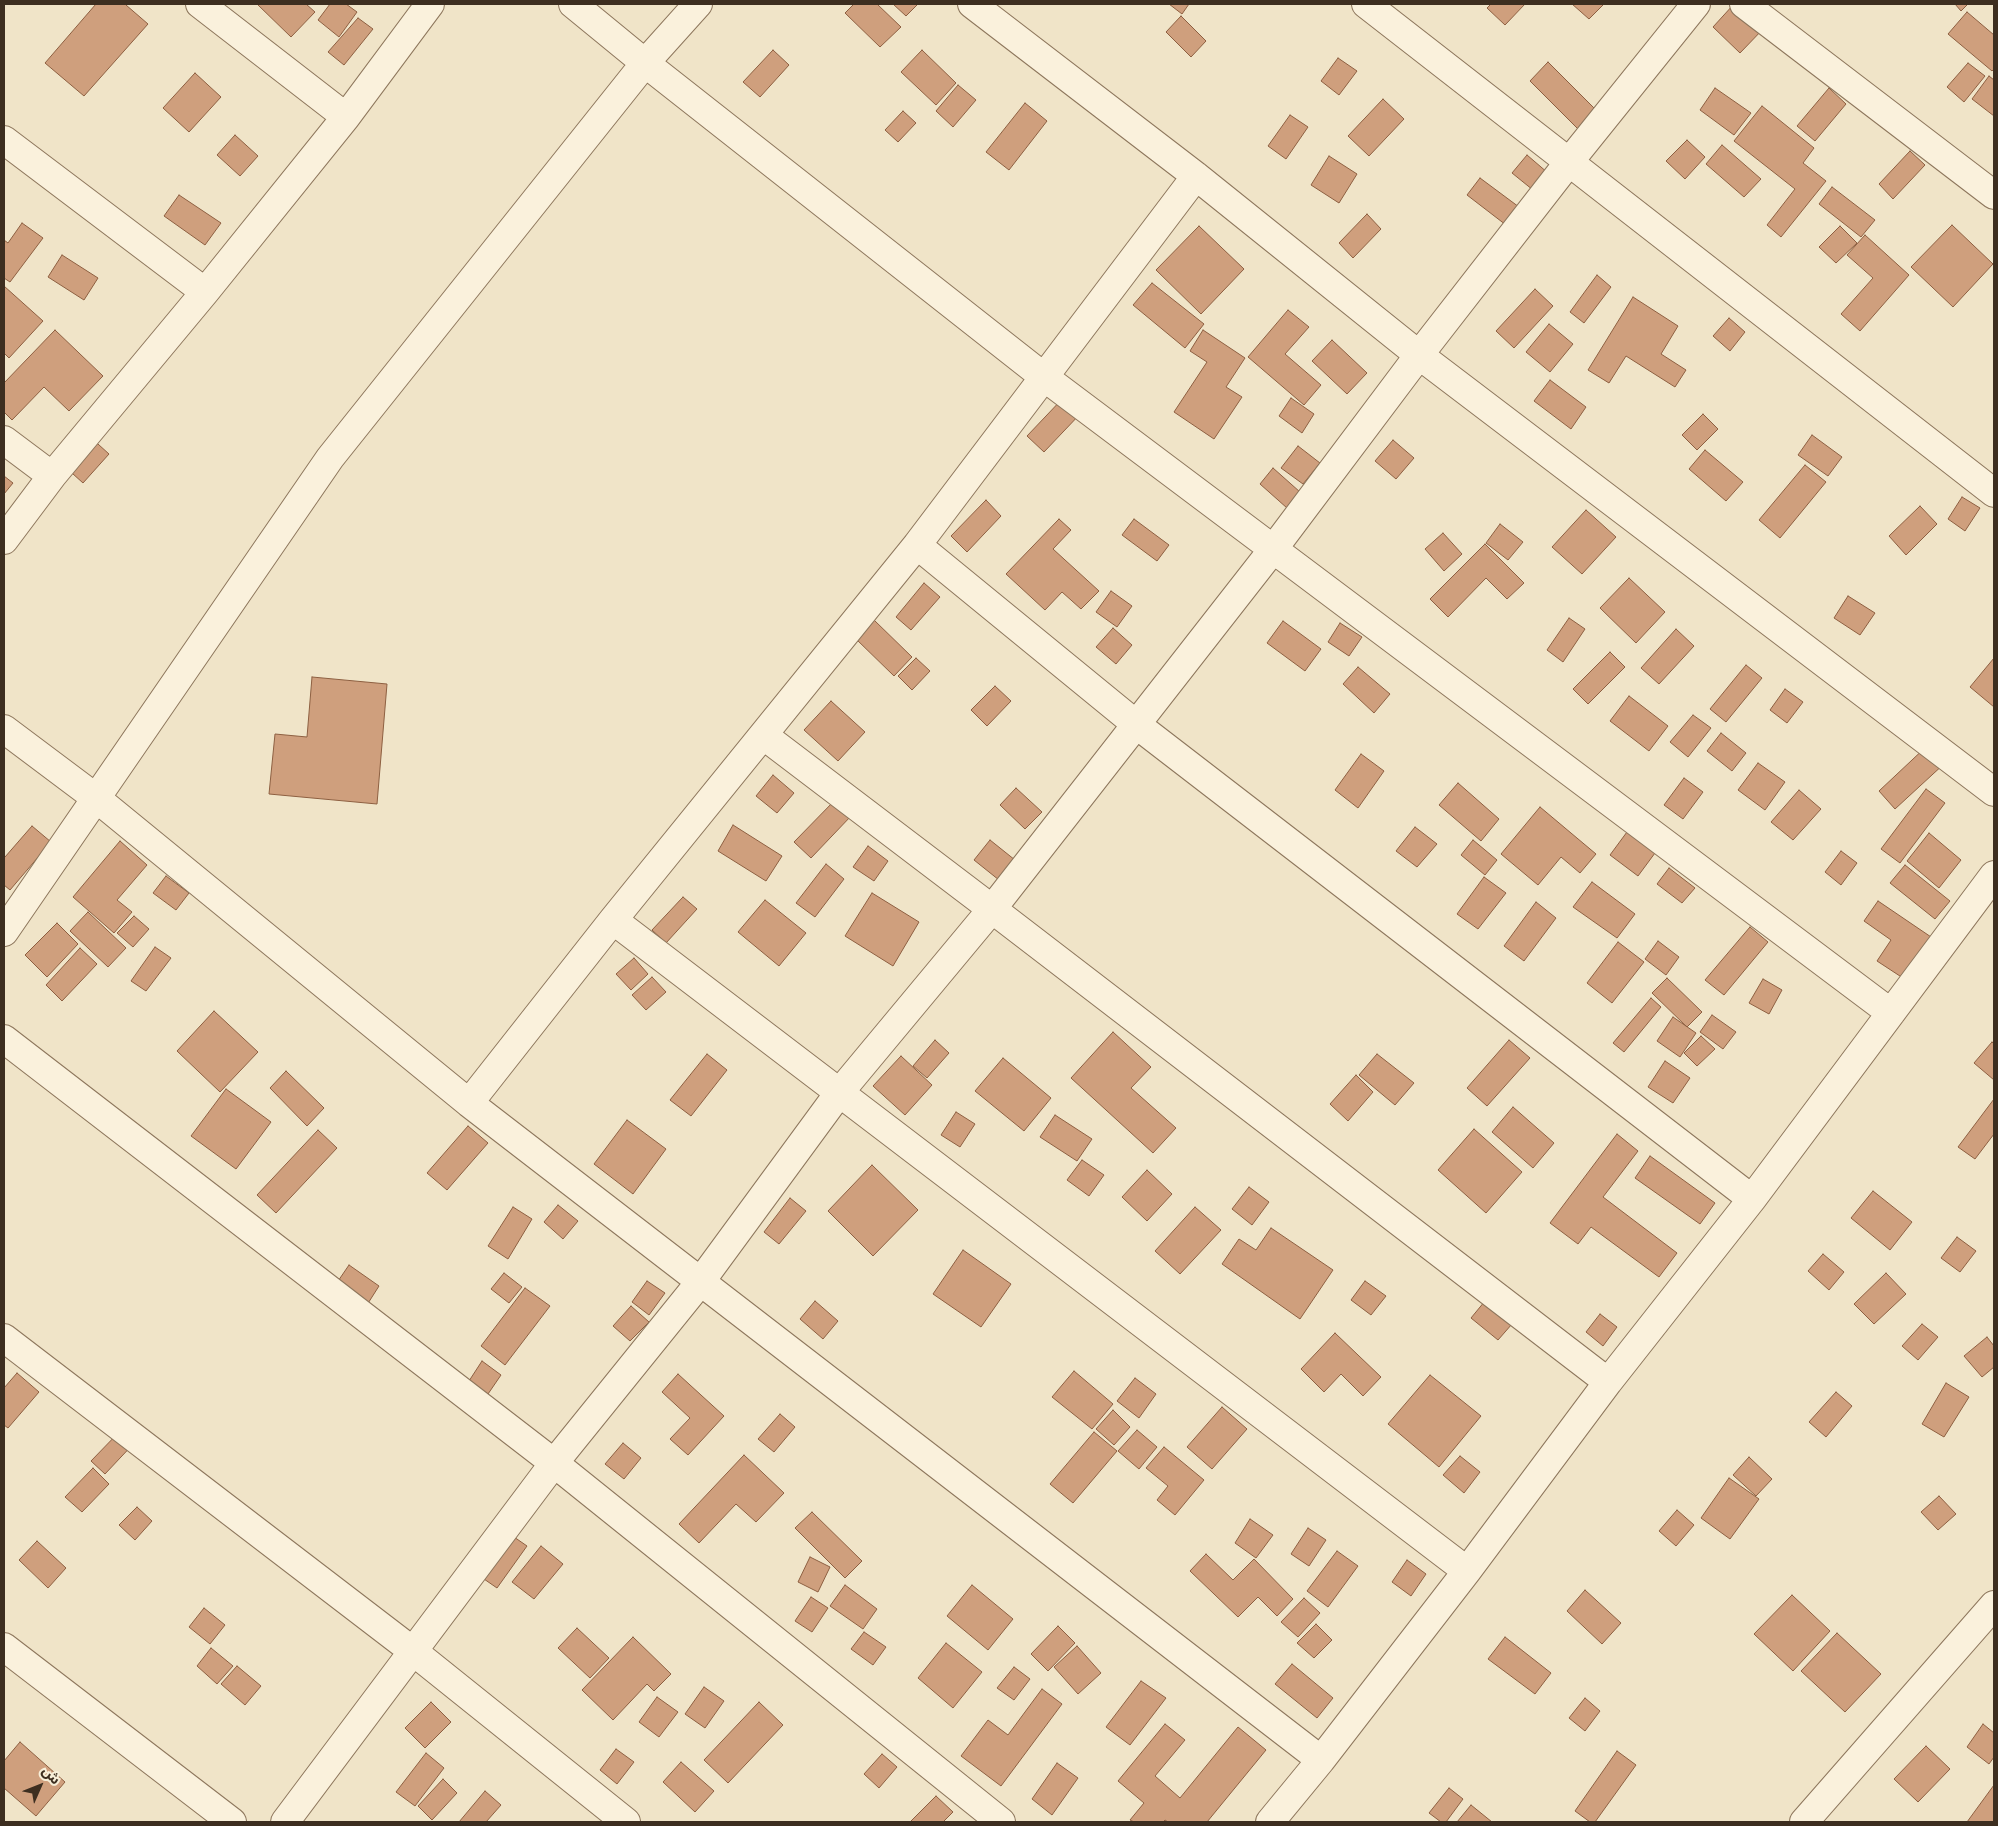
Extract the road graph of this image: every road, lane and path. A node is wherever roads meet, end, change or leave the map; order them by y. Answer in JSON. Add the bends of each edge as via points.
{"nodes":[{"id":1,"x":200,"y":4,"type":"edge"},
{"id":2,"x":430,"y":4,"type":"edge"},
{"id":3,"x":573,"y":4,"type":"edge"},
{"id":4,"x":698,"y":4,"type":"edge"},
{"id":5,"x":972,"y":4,"type":"edge"},
{"id":6,"x":1366,"y":4,"type":"edge"},
{"id":7,"x":1696,"y":4,"type":"edge"},
{"id":8,"x":1744,"y":4,"type":"edge"},
{"id":9,"x":645,"y":63,"type":"junction"},
{"id":10,"x":346,"y":117,"type":"junction"},
{"id":11,"x":4,"y":140,"type":"edge"},
{"id":12,"x":1569,"y":162,"type":"junction"},
{"id":13,"x":1196,"y":176,"type":"junction"},
{"id":14,"x":1994,"y":195,"type":"edge"},
{"id":15,"x":205,"y":292,"type":"junction"},
{"id":16,"x":1419,"y":355,"type":"junction"},
{"id":17,"x":1044,"y":377,"type":"junction"},
{"id":18,"x":4,"y":440,"type":"edge"},
{"id":19,"x":52,"y":476,"type":"junction"},
{"id":20,"x":1994,"y":493,"type":"edge"},
{"id":21,"x":4,"y":540,"type":"edge"},
{"id":22,"x":917,"y":545,"type":"junction"},
{"id":23,"x":1274,"y":548,"type":"junction"},
{"id":24,"x":1137,"y":725,"type":"junction"},
{"id":25,"x":4,"y":729,"type":"edge"},
{"id":26,"x":763,"y":735,"type":"junction"},
{"id":27,"x":1994,"y":792,"type":"edge"},
{"id":28,"x":96,"y":798,"type":"junction"},
{"id":29,"x":1994,"y":875,"type":"edge"},
{"id":30,"x":992,"y":908,"type":"junction"},
{"id":31,"x":613,"y":920,"type":"junction"},
{"id":32,"x":4,"y":932,"type":"edge"},
{"id":33,"x":1891,"y":1013,"type":"junction"},
{"id":34,"x":4,"y":1039,"type":"edge"},
{"id":35,"x":839,"y":1094,"type":"junction"},
{"id":36,"x":469,"y":1103,"type":"junction"},
{"id":37,"x":1752,"y":1199,"type":"junction"},
{"id":38,"x":701,"y":1281,"type":"junction"},
{"id":39,"x":4,"y":1338,"type":"edge"},
{"id":40,"x":1608,"y":1382,"type":"junction"},
{"id":41,"x":554,"y":1463,"type":"junction"},
{"id":42,"x":1467,"y":1571,"type":"junction"},
{"id":43,"x":1994,"y":1605,"type":"edge"},
{"id":44,"x":4,"y":1647,"type":"edge"},
{"id":45,"x":414,"y":1652,"type":"junction"},
{"id":46,"x":1321,"y":1760,"type":"junction"},
{"id":47,"x":232,"y":1822,"type":"edge"},
{"id":48,"x":285,"y":1822,"type":"edge"},
{"id":49,"x":626,"y":1822,"type":"edge"},
{"id":50,"x":1002,"y":1822,"type":"edge"},
{"id":51,"x":1270,"y":1822,"type":"edge"},
{"id":52,"x":1804,"y":1822,"type":"edge"}],
"edges":[{"from":1,"to":10,"type":"street"},
{"from":2,"to":10,"type":"street"},
{"from":3,"to":9,"type":"street"},
{"from":4,"to":9,"type":"street"},
{"from":5,"to":13,"type":"street"},
{"from":6,"to":12,"type":"street"},
{"from":7,"to":12,"type":"street"},
{"from":8,"to":14,"type":"street"},
{"from":9,"to":17,"type":"street"},
{"from":9,"to":28,"type":"street","via":[[330,458]]},
{"from":10,"to":15,"type":"street"},
{"from":11,"to":15,"type":"street"},
{"from":12,"to":16,"type":"street"},
{"from":12,"to":20,"type":"street"},
{"from":13,"to":16,"type":"street"},
{"from":13,"to":17,"type":"street"},
{"from":15,"to":19,"type":"street"},
{"from":16,"to":23,"type":"street"},
{"from":16,"to":27,"type":"street"},
{"from":17,"to":22,"type":"street"},
{"from":17,"to":23,"type":"street"},
{"from":18,"to":19,"type":"street"},
{"from":19,"to":21,"type":"street"},
{"from":22,"to":24,"type":"street"},
{"from":22,"to":26,"type":"street"},
{"from":23,"to":24,"type":"street"},
{"from":23,"to":33,"type":"street"},
{"from":24,"to":30,"type":"street"},
{"from":24,"to":37,"type":"street"},
{"from":25,"to":28,"type":"street"},
{"from":26,"to":30,"type":"street"},
{"from":26,"to":31,"type":"street"},
{"from":28,"to":32,"type":"street"},
{"from":28,"to":36,"type":"street"},
{"from":29,"to":33,"type":"street"},
{"from":30,"to":35,"type":"street"},
{"from":30,"to":40,"type":"street"},
{"from":31,"to":35,"type":"street"},
{"from":31,"to":36,"type":"street"},
{"from":33,"to":37,"type":"street"},
{"from":34,"to":41,"type":"street"},
{"from":35,"to":38,"type":"street"},
{"from":35,"to":42,"type":"street"},
{"from":36,"to":38,"type":"street"},
{"from":37,"to":40,"type":"street"},
{"from":38,"to":41,"type":"street"},
{"from":38,"to":46,"type":"street"},
{"from":39,"to":45,"type":"street"},
{"from":40,"to":42,"type":"street"},
{"from":41,"to":45,"type":"street"},
{"from":41,"to":50,"type":"street"},
{"from":42,"to":46,"type":"street"},
{"from":43,"to":52,"type":"street"},
{"from":44,"to":47,"type":"street"},
{"from":45,"to":48,"type":"street"},
{"from":45,"to":49,"type":"street"},
{"from":46,"to":51,"type":"street"}]}
